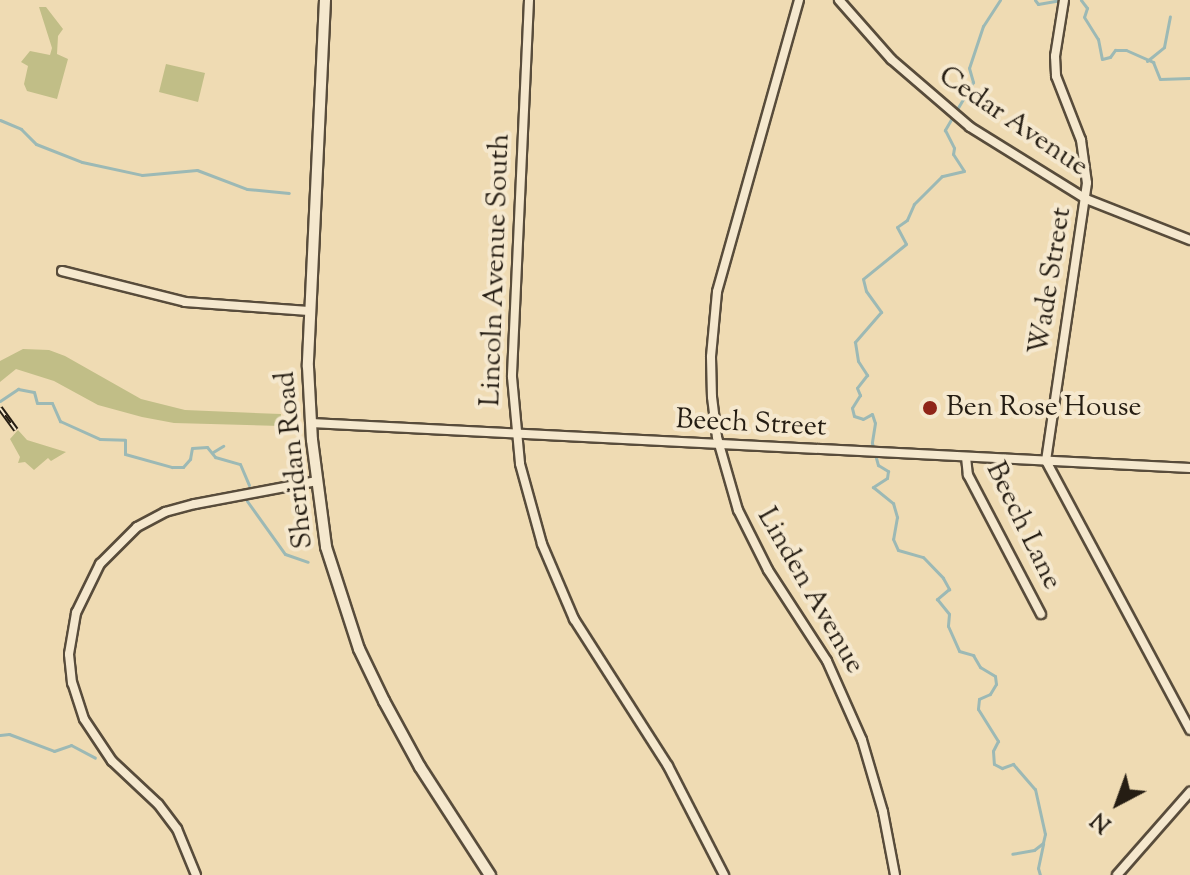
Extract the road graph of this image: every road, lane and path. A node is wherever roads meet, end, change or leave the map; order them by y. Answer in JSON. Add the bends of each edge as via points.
{"nodes":[{"id":1,"x":325,"y":0,"type":"edge"},
{"id":2,"x":529,"y":0,"type":"edge"},
{"id":3,"x":799,"y":0,"type":"edge"},
{"id":4,"x":839,"y":0,"type":"edge"},
{"id":5,"x":1064,"y":0,"type":"edge"},
{"id":6,"x":1086,"y":199,"type":"junction"},
{"id":7,"x":1190,"y":240,"type":"edge"},
{"id":8,"x":62,"y":271,"type":"dead end"},
{"id":9,"x":309,"y":311,"type":"junction"},
{"id":10,"x":311,"y":423,"type":"junction"},
{"id":11,"x":516,"y":435,"type":"junction"},
{"id":12,"x":719,"y":445,"type":"junction"},
{"id":13,"x":966,"y":457,"type":"junction"},
{"id":14,"x":1046,"y":461,"type":"junction"},
{"id":15,"x":1190,"y":468,"type":"edge"},
{"id":16,"x":317,"y":481,"type":"junction"},
{"id":17,"x":1041,"y":614,"type":"dead end"},
{"id":18,"x":1190,"y":730,"type":"edge"},
{"id":19,"x":1190,"y":792,"type":"edge"},
{"id":20,"x":196,"y":875,"type":"edge"},
{"id":21,"x":490,"y":875,"type":"edge"},
{"id":22,"x":724,"y":875,"type":"edge"},
{"id":23,"x":895,"y":875,"type":"edge"},
{"id":24,"x":1117,"y":875,"type":"edge"}],
"edges":[{"from":1,"to":9,"type":"street","name":"Sheridan Road"},
{"from":2,"to":11,"type":"street","name":"Lincoln Avenue South","via":[[513,315]]},
{"from":3,"to":12,"type":"street","name":"Linden Avenue","via":[[717,292],[711,357]]},
{"from":4,"to":6,"type":"street","name":"Cedar Avenue","via":[[928,92],[984,136]]},
{"from":5,"to":6,"type":"street","name":"Wade Street","via":[[1055,56],[1059,88],[1087,167]]},
{"from":6,"to":7,"type":"street","name":"Cedar Avenue"},
{"from":6,"to":14,"type":"street","name":"Wade Street"},
{"from":8,"to":9,"type":"street","via":[[185,302]]},
{"from":9,"to":10,"type":"street","name":"Sheridan Road"},
{"from":10,"to":11,"type":"street","name":"Beech Street"},
{"from":10,"to":16,"type":"street","name":"Sheridan Road"},
{"from":11,"to":12,"type":"street","name":"Beech Street"},
{"from":11,"to":22,"type":"street","name":"Lincoln Avenue South","via":[[531,508],[557,585],[599,663],[668,766]]},
{"from":12,"to":13,"type":"street","name":"Beech Street"},
{"from":12,"to":23,"type":"street","name":"Linden Avenue","via":[[738,510],[827,661],[862,740]]},
{"from":13,"to":14,"type":"street","name":"Beech Street"},
{"from":13,"to":17,"type":"street","name":"Beech Lane","via":[[968,475]]},
{"from":14,"to":15,"type":"street","name":"Beech Street"},
{"from":14,"to":18,"type":"street"},
{"from":16,"to":20,"type":"street","via":[[195,504],[137,527],[100,564],[75,614],[69,654],[84,719],[112,761],[177,829]]},
{"from":16,"to":21,"type":"street","name":"Sheridan Road","via":[[326,547],[359,649],[420,767]]},
{"from":19,"to":24,"type":"street"}]}
